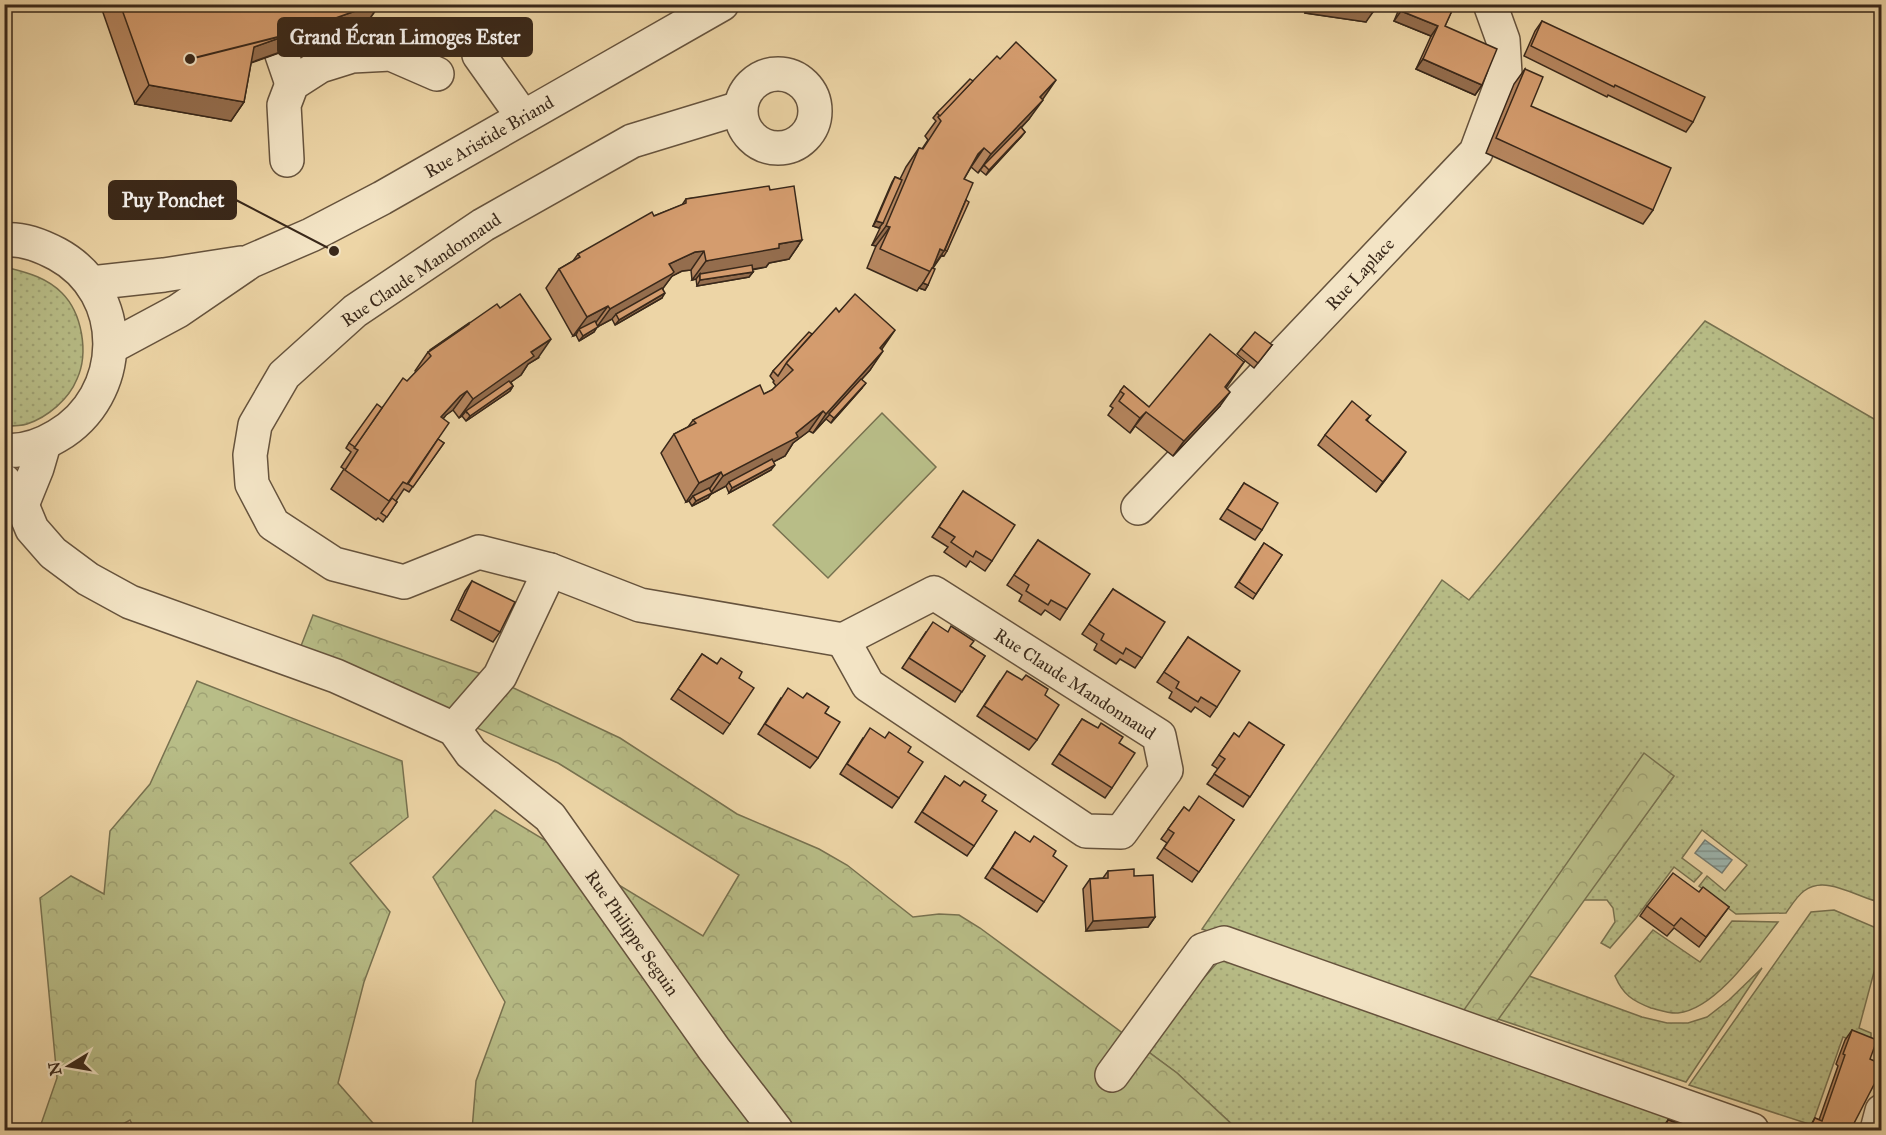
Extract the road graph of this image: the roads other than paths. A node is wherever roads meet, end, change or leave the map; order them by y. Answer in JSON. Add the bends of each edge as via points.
{"nodes":[{"id":1,"x":722,"y":4,"type":"edge"},
{"id":2,"x":1490,"y":4,"type":"edge"},
{"id":3,"x":281,"y":52,"type":"edge"},
{"id":4,"x":479,"y":56,"type":"dead end"},
{"id":5,"x":437,"y":74,"type":"dead end"},
{"id":6,"x":292,"y":84,"type":"junction"},
{"id":7,"x":740,"y":108,"type":"dead end"},
{"id":8,"x":523,"y":117,"type":"junction"},
{"id":9,"x":287,"y":160,"type":"dead end"},
{"id":10,"x":6,"y":237,"type":"edge"},
{"id":11,"x":251,"y":261,"type":"junction"},
{"id":12,"x":91,"y":283,"type":"junction"},
{"id":13,"x":111,"y":347,"type":"junction"},
{"id":14,"x":44,"y":444,"type":"junction"},
{"id":15,"x":4,"y":450,"type":"edge"},
{"id":16,"x":13,"y":493,"type":"edge"},
{"id":17,"x":1138,"y":508,"type":"dead end"},
{"id":18,"x":550,"y":570,"type":"junction"},
{"id":19,"x":843,"y":640,"type":"junction"},
{"id":20,"x":463,"y":741,"type":"junction"},
{"id":21,"x":1112,"y":1075,"type":"dead end"},
{"id":22,"x":1881,"y":1111,"type":"edge"},
{"id":23,"x":776,"y":1131,"type":"edge"},
{"id":24,"x":1752,"y":1131,"type":"edge"},
{"id":25,"x":1876,"y":1131,"type":"edge"}],
"edges":[{"from":1,"to":8,"type":"street","name":"Rue Aristide Briand"},
{"from":2,"to":17,"type":"street","name":"Rue Laplace","via":[[1503,40],[1505,74],[1476,152]]},
{"from":3,"to":6,"type":"street"},
{"from":4,"to":8,"type":"street"},
{"from":5,"to":6,"type":"street","via":[[391,54],[352,56],[320,66]]},
{"from":6,"to":9,"type":"street","via":[[284,105]]},
{"from":7,"to":18,"type":"street","name":"Rue Claude Mandonnaud","via":[[632,141],[483,225],[355,311],[284,375],[255,425],[250,455],[252,484],[273,524],[334,564],[404,582],[479,552]]},
{"from":8,"to":11,"type":"street","name":"Rue Aristide Briand","via":[[382,198]]},
{"from":10,"to":12,"type":"street","via":[[41,246],[69,261]]},
{"from":11,"to":12,"type":"street","name":"Rue Aristide Briand"},
{"from":11,"to":13,"type":"street","name":"Rue Aristide Briand","via":[[178,311]]},
{"from":12,"to":13,"type":"street","via":[[106,314]]},
{"from":13,"to":14,"type":"street","via":[[106,378],[92,405],[71,428]]},
{"from":14,"to":15,"type":"street"},
{"from":14,"to":16,"type":"street","via":[[37,468]]},
{"from":16,"to":20,"type":"street","name":"Rue Philippe Seguin","via":[[32,529],[53,553],[88,579],[130,602],[336,676]]},
{"from":18,"to":19,"type":"street","name":"Rue Claude Mandonnaud","via":[[640,605]]},
{"from":18,"to":20,"type":"street","via":[[500,676]]},
{"from":19,"to":19,"type":"street","name":"Rue Claude Mandonnaud","via":[[868,686],[1086,831],[1121,832],[1166,770],[1159,736],[934,593]]},
{"from":20,"to":23,"type":"street","name":"Rue Philippe Seguin","via":[[550,818]]},
{"from":21,"to":24,"type":"street","via":[[1203,950],[1224,942]]},
{"from":22,"to":25,"type":"street"}]}
